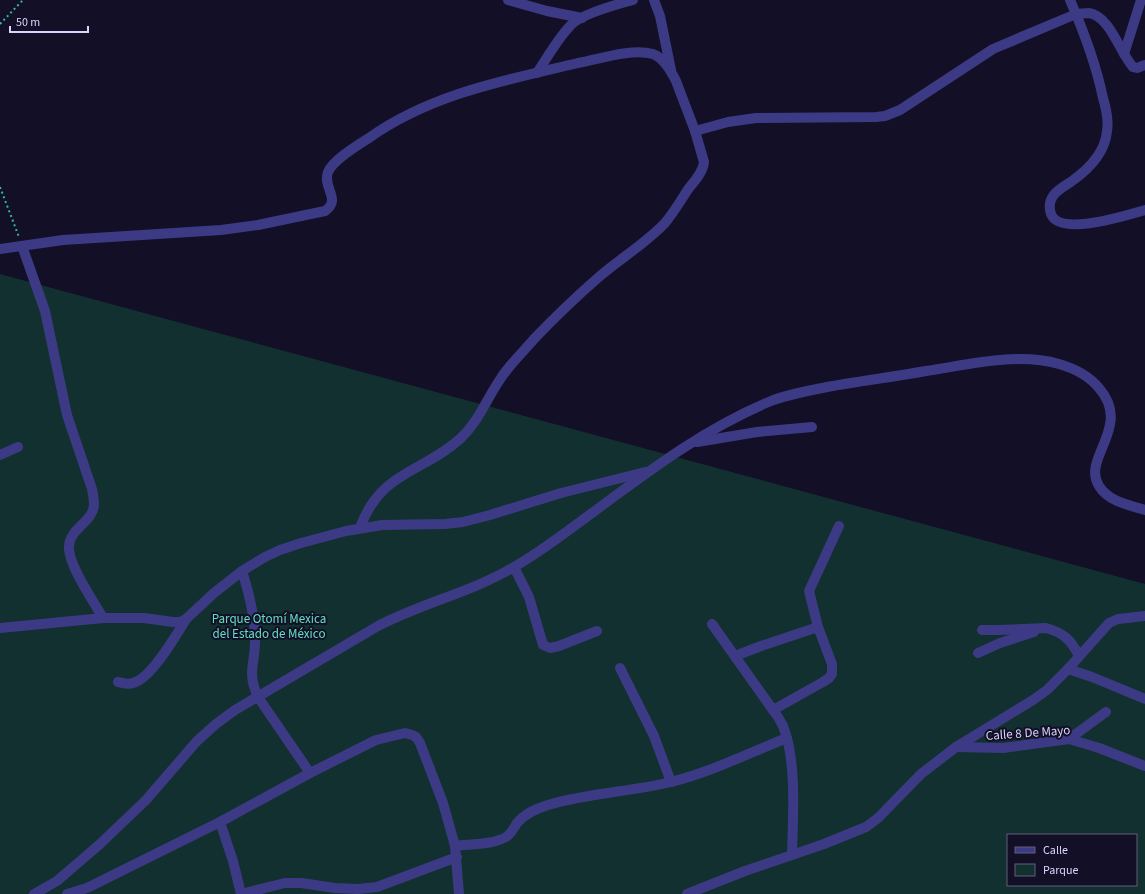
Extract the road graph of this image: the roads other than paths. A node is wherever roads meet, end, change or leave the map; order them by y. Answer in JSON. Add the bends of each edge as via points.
{"nodes":[{"id":1,"x":508,"y":0,"type":"edge"},
{"id":2,"x":633,"y":0,"type":"edge"},
{"id":3,"x":654,"y":0,"type":"edge"},
{"id":4,"x":1070,"y":0,"type":"edge"},
{"id":5,"x":1141,"y":0,"type":"edge"},
{"id":6,"x":1076,"y":14,"type":"junction"},
{"id":7,"x":582,"y":18,"type":"junction"},
{"id":8,"x":1124,"y":54,"type":"junction"},
{"id":9,"x":1145,"y":65,"type":"edge"},
{"id":10,"x":537,"y":73,"type":"junction"},
{"id":11,"x":672,"y":73,"type":"junction"},
{"id":12,"x":695,"y":131,"type":"junction"},
{"id":13,"x":1145,"y":210,"type":"edge"},
{"id":14,"x":22,"y":246,"type":"junction"},
{"id":15,"x":0,"y":249,"type":"edge"},
{"id":16,"x":812,"y":427,"type":"dead end"},
{"id":17,"x":694,"y":442,"type":"junction"},
{"id":18,"x":18,"y":447,"type":"dead end"},
{"id":19,"x":0,"y":455,"type":"edge"},
{"id":20,"x":650,"y":470,"type":"junction"},
{"id":21,"x":1145,"y":510,"type":"edge"},
{"id":22,"x":839,"y":526,"type":"dead end"},
{"id":23,"x":360,"y":528,"type":"junction"},
{"id":24,"x":514,"y":568,"type":"junction"},
{"id":25,"x":242,"y":571,"type":"junction"},
{"id":26,"x":1145,"y":616,"type":"edge"},
{"id":27,"x":103,"y":618,"type":"junction"},
{"id":28,"x":186,"y":619,"type":"junction"},
{"id":29,"x":712,"y":624,"type":"dead end"},
{"id":30,"x":818,"y":627,"type":"junction"},
{"id":31,"x":0,"y":628,"type":"edge"},
{"id":32,"x":1046,"y":628,"type":"junction"},
{"id":33,"x":982,"y":630,"type":"dead end"},
{"id":34,"x":597,"y":631,"type":"dead end"},
{"id":35,"x":978,"y":653,"type":"dead end"},
{"id":36,"x":735,"y":656,"type":"junction"},
{"id":37,"x":1079,"y":656,"type":"junction"},
{"id":38,"x":620,"y":668,"type":"dead end"},
{"id":39,"x":1068,"y":669,"type":"junction"},
{"id":40,"x":118,"y":682,"type":"dead end"},
{"id":41,"x":258,"y":697,"type":"junction"},
{"id":42,"x":1145,"y":699,"type":"edge"},
{"id":43,"x":773,"y":710,"type":"junction"},
{"id":44,"x":1106,"y":712,"type":"dead end"},
{"id":45,"x":787,"y":738,"type":"junction"},
{"id":46,"x":1069,"y":739,"type":"junction"},
{"id":47,"x":956,"y":747,"type":"junction"},
{"id":48,"x":1145,"y":766,"type":"edge"},
{"id":49,"x":310,"y":773,"type":"junction"},
{"id":50,"x":671,"y":782,"type":"junction"},
{"id":51,"x":220,"y":822,"type":"junction"},
{"id":52,"x":455,"y":846,"type":"junction"},
{"id":53,"x":792,"y":854,"type":"junction"},
{"id":54,"x":457,"y":857,"type":"junction"},
{"id":55,"x":88,"y":891,"type":"edge"},
{"id":56,"x":39,"y":894,"type":"edge"},
{"id":57,"x":67,"y":894,"type":"edge"},
{"id":58,"x":459,"y":894,"type":"edge"},
{"id":59,"x":687,"y":894,"type":"edge"}],
"edges":[{"from":1,"to":7,"type":"street"},
{"from":2,"to":7,"type":"street"},
{"from":3,"to":11,"type":"street"},
{"from":4,"to":6,"type":"street"},
{"from":5,"to":8,"type":"street"},
{"from":6,"to":8,"type":"street","via":[[1088,13],[1098,16]]},
{"from":6,"to":12,"type":"street","via":[[993,49],[900,110],[885,116],[756,118]]},
{"from":6,"to":13,"type":"street","via":[[1098,76],[1107,117],[1107,131],[1098,157],[1054,194],[1051,198],[1050,212],[1060,223],[1080,225]]},
{"from":7,"to":10,"type":"street","via":[[571,25]]},
{"from":8,"to":9,"type":"street","via":[[1133,67]]},
{"from":10,"to":11,"type":"street","via":[[636,52],[660,58]]},
{"from":10,"to":14,"type":"street","via":[[490,84],[448,98],[406,116],[369,137],[329,170],[326,179],[332,199],[330,208],[325,211],[221,230],[63,240]]},
{"from":11,"to":12,"type":"street"},
{"from":12,"to":23,"type":"street","via":[[703,166],[699,176],[665,222],[630,254],[582,291],[512,363],[462,438],[384,489],[365,513]]},
{"from":14,"to":15,"type":"street"},
{"from":14,"to":27,"type":"street","via":[[45,310],[67,415],[94,500],[88,518],[71,537],[69,554]]},
{"from":16,"to":17,"type":"street"},
{"from":17,"to":20,"type":"street"},
{"from":17,"to":21,"type":"street","via":[[742,415],[796,393],[982,362],[1037,360],[1071,368],[1086,376],[1106,396],[1112,419],[1096,465],[1095,476],[1098,485],[1113,499]]},
{"from":18,"to":19,"type":"street"},
{"from":20,"to":23,"type":"street","via":[[463,522]]},
{"from":20,"to":24,"type":"street"},
{"from":22,"to":30,"type":"street","via":[[809,591]]},
{"from":23,"to":25,"type":"street","via":[[280,550]]},
{"from":24,"to":34,"type":"street","via":[[529,597],[543,645],[555,647]]},
{"from":24,"to":41,"type":"street","via":[[398,615]]},
{"from":25,"to":28,"type":"street"},
{"from":25,"to":41,"type":"street","via":[[255,625],[251,677]]},
{"from":26,"to":37,"type":"street","via":[[1118,619],[1109,623]]},
{"from":27,"to":28,"type":"street","via":[[144,618],[173,622]]},
{"from":27,"to":31,"type":"street"},
{"from":28,"to":40,"type":"street","via":[[167,650],[142,679],[134,683]]},
{"from":29,"to":36,"type":"street"},
{"from":30,"to":36,"type":"street"},
{"from":30,"to":43,"type":"street","via":[[832,664],[832,674]]},
{"from":32,"to":33,"type":"street"},
{"from":32,"to":35,"type":"street"},
{"from":32,"to":37,"type":"street","via":[[1066,637]]},
{"from":36,"to":43,"type":"street"},
{"from":37,"to":39,"type":"street"},
{"from":38,"to":50,"type":"street","via":[[654,736]]},
{"from":39,"to":42,"type":"street"},
{"from":39,"to":47,"type":"street","via":[[1033,700]]},
{"from":41,"to":49,"type":"street"},
{"from":41,"to":56,"type":"street","via":[[235,710],[197,741],[146,800],[100,844]]},
{"from":43,"to":45,"type":"street"},
{"from":44,"to":46,"type":"street"},
{"from":45,"to":50,"type":"street","via":[[704,772]]},
{"from":45,"to":53,"type":"street","via":[[792,770]]},
{"from":46,"to":47,"type":"street","name":"Calle 8 De Mayo","via":[[1003,748]]},
{"from":46,"to":48,"type":"street","name":"Calle 8 De Mayo"},
{"from":47,"to":53,"type":"street","via":[[921,774],[878,818],[866,826]]},
{"from":49,"to":51,"type":"street"},
{"from":49,"to":52,"type":"street","via":[[376,740],[399,734],[416,737],[443,803]]},
{"from":50,"to":52,"type":"street","via":[[551,804],[523,817],[507,836],[501,839]]},
{"from":51,"to":54,"type":"street","via":[[241,894],[285,883],[335,888],[377,887]]},
{"from":51,"to":55,"type":"street","via":[[139,861]]},
{"from":52,"to":54,"type":"street"},
{"from":53,"to":59,"type":"street"},
{"from":54,"to":58,"type":"street"},
{"from":55,"to":57,"type":"street"}]}
